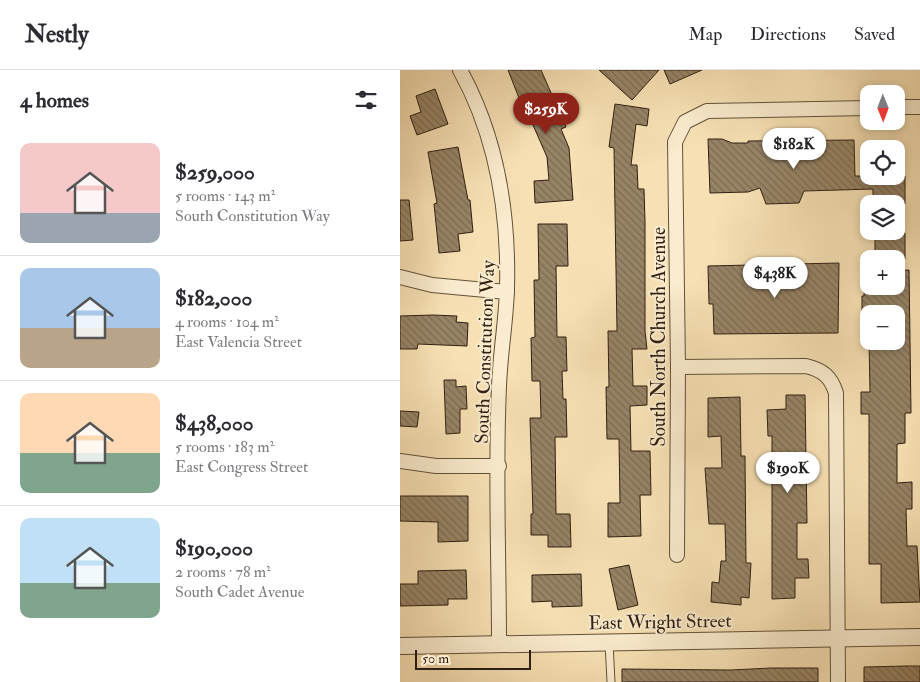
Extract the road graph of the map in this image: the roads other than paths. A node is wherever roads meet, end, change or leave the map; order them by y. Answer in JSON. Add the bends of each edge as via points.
{"nodes":[{"id":1,"x":460,"y":70,"type":"edge"},
{"id":2,"x":905,"y":107,"type":"edge"},
{"id":3,"x":920,"y":107,"type":"edge"},
{"id":4,"x":860,"y":108,"type":"edge"},
{"id":5,"x":400,"y":277,"type":"edge"},
{"id":6,"x":506,"y":292,"type":"junction"},
{"id":7,"x":678,"y":367,"type":"junction"},
{"id":8,"x":400,"y":461,"type":"edge"},
{"id":9,"x":499,"y":466,"type":"junction"},
{"id":10,"x":677,"y":555,"type":"dead end"},
{"id":11,"x":920,"y":637,"type":"edge"},
{"id":12,"x":838,"y":638,"type":"junction"},
{"id":13,"x":609,"y":642,"type":"junction"},
{"id":14,"x":499,"y":644,"type":"junction"},
{"id":15,"x":400,"y":646,"type":"edge"},
{"id":16,"x":611,"y":682,"type":"edge"},
{"id":17,"x":838,"y":682,"type":"edge"}],
"edges":[{"from":1,"to":6,"type":"street","name":"South Constitution Way","via":[[471,89],[490,139],[502,192],[507,234]]},
{"from":2,"to":3,"type":"street"},
{"from":4,"to":7,"type":"street","name":"South North Church Avenue","via":[[707,111],[686,122],[675,142]]},
{"from":5,"to":6,"type":"street","via":[[432,285]]},
{"from":6,"to":9,"type":"street","name":"South Constitution Way","via":[[499,387]]},
{"from":7,"to":10,"type":"street","name":"South North Church Avenue"},
{"from":7,"to":12,"type":"street","via":[[806,366],[827,375],[836,393]]},
{"from":8,"to":9,"type":"street","via":[[436,466]]},
{"from":9,"to":14,"type":"street","name":"South Constitution Way"},
{"from":11,"to":12,"type":"street","name":"East Wright Street"},
{"from":12,"to":13,"type":"street","name":"East Wright Street"},
{"from":12,"to":17,"type":"street"},
{"from":13,"to":14,"type":"street","name":"East Wright Street"},
{"from":13,"to":16,"type":"lane"},
{"from":14,"to":15,"type":"street","name":"East Wright Street"}]}
